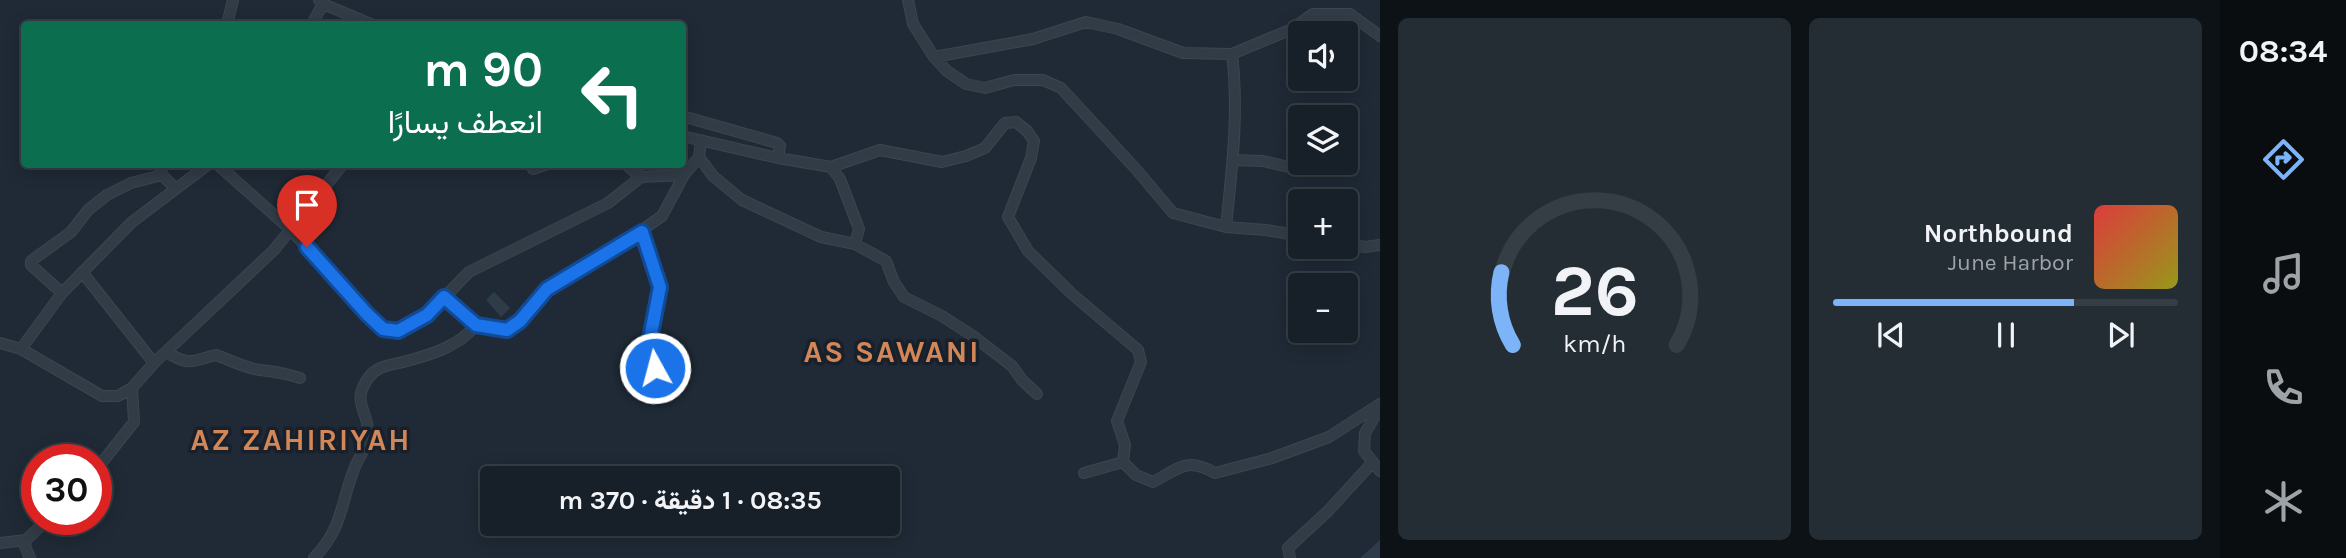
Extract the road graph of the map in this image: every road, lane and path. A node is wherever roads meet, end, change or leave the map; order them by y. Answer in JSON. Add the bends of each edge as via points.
{"nodes":[{"id":1,"x":233,"y":0,"type":"edge"},
{"id":2,"x":908,"y":0,"type":"edge"},
{"id":3,"x":321,"y":2,"type":"edge"},
{"id":4,"x":227,"y":21,"type":"edge"},
{"id":5,"x":314,"y":21,"type":"edge"},
{"id":6,"x":364,"y":21,"type":"edge"},
{"id":7,"x":1380,"y":36,"type":"edge"},
{"id":8,"x":1232,"y":54,"type":"junction"},
{"id":9,"x":933,"y":57,"type":"junction"},
{"id":10,"x":686,"y":117,"type":"edge"},
{"id":11,"x":686,"y":137,"type":"edge"},
{"id":12,"x":701,"y":141,"type":"junction"},
{"id":13,"x":698,"y":157,"type":"junction"},
{"id":14,"x":778,"y":158,"type":"junction"},
{"id":15,"x":1233,"y":160,"type":"junction"},
{"id":16,"x":831,"y":167,"type":"junction"},
{"id":17,"x":1288,"y":167,"type":"edge"},
{"id":18,"x":162,"y":168,"type":"edge"},
{"id":19,"x":204,"y":168,"type":"edge"},
{"id":20,"x":221,"y":168,"type":"edge"},
{"id":21,"x":340,"y":168,"type":"edge"},
{"id":22,"x":536,"y":168,"type":"edge"},
{"id":23,"x":630,"y":168,"type":"edge"},
{"id":24,"x":533,"y":169,"type":"dead end"},
{"id":25,"x":162,"y":175,"type":"junction"},
{"id":26,"x":684,"y":175,"type":"junction"},
{"id":27,"x":640,"y":177,"type":"junction"},
{"id":28,"x":176,"y":189,"type":"junction"},
{"id":29,"x":1226,"y":227,"type":"junction"},
{"id":30,"x":291,"y":230,"type":"junction"},
{"id":31,"x":642,"y":232,"type":"junction"},
{"id":32,"x":1288,"y":234,"type":"edge"},
{"id":33,"x":855,"y":244,"type":"junction"},
{"id":34,"x":1380,"y":245,"type":"edge"},
{"id":35,"x":1358,"y":246,"type":"edge"},
{"id":36,"x":82,"y":272,"type":"junction"},
{"id":37,"x":62,"y":293,"type":"junction"},
{"id":38,"x":444,"y":297,"type":"junction"},
{"id":39,"x":476,"y":325,"type":"junction"},
{"id":40,"x":0,"y":343,"type":"edge"},
{"id":41,"x":21,"y":349,"type":"junction"},
{"id":42,"x":166,"y":352,"type":"junction"},
{"id":43,"x":154,"y":363,"type":"junction"},
{"id":44,"x":300,"y":378,"type":"dead end"},
{"id":45,"x":662,"y":387,"type":"dead end"},
{"id":46,"x":132,"y":388,"type":"junction"},
{"id":47,"x":1037,"y":394,"type":"dead end"},
{"id":48,"x":1380,"y":405,"type":"edge"},
{"id":49,"x":112,"y":450,"type":"edge"},
{"id":50,"x":1123,"y":462,"type":"junction"},
{"id":51,"x":1377,"y":467,"type":"edge"},
{"id":52,"x":1084,"y":473,"type":"dead end"},
{"id":53,"x":31,"y":535,"type":"edge"},
{"id":54,"x":26,"y":540,"type":"junction"},
{"id":55,"x":0,"y":542,"type":"edge"},
{"id":56,"x":30,"y":558,"type":"edge"},
{"id":57,"x":314,"y":558,"type":"edge"},
{"id":58,"x":1290,"y":558,"type":"edge"}],
"edges":[{"from":1,"to":4,"type":"street"},
{"from":2,"to":9,"type":"street","via":[[913,24]]},
{"from":3,"to":5,"type":"street"},
{"from":3,"to":6,"type":"street"},
{"from":7,"to":8,"type":"street","via":[[1350,14],[1313,14],[1292,29]]},
{"from":8,"to":9,"type":"street","via":[[1184,53],[1086,22],[1033,39]]},
{"from":8,"to":15,"type":"street","via":[[1236,89]]},
{"from":9,"to":29,"type":"street","via":[[966,84],[985,88],[1014,80],[1043,80],[1061,88],[1172,213]]},
{"from":10,"to":14,"type":"street","via":[[777,143]]},
{"from":11,"to":12,"type":"street"},
{"from":12,"to":13,"type":"street"},
{"from":12,"to":14,"type":"street"},
{"from":13,"to":26,"type":"street"},
{"from":13,"to":33,"type":"street","via":[[742,200],[821,237]]},
{"from":14,"to":16,"type":"street"},
{"from":15,"to":17,"type":"street"},
{"from":15,"to":29,"type":"street"},
{"from":16,"to":33,"type":"street","via":[[859,229]]},
{"from":16,"to":50,"type":"street","via":[[880,150],[942,162],[985,148],[1005,123],[1016,122],[1027,131],[1034,141],[1031,158],[1008,218],[1028,251],[1138,350],[1141,362],[1117,421],[1125,445]]},
{"from":18,"to":25,"type":"street"},
{"from":19,"to":28,"type":"street"},
{"from":20,"to":30,"type":"street"},
{"from":21,"to":30,"type":"street"},
{"from":22,"to":24,"type":"street"},
{"from":23,"to":27,"type":"street"},
{"from":25,"to":28,"type":"street"},
{"from":25,"to":37,"type":"street","via":[[107,195],[71,232],[32,261],[40,276]]},
{"from":26,"to":27,"type":"street"},
{"from":26,"to":31,"type":"street","via":[[662,216]]},
{"from":27,"to":38,"type":"street","via":[[608,203],[469,272]]},
{"from":28,"to":36,"type":"street","via":[[132,222]]},
{"from":29,"to":32,"type":"street"},
{"from":30,"to":38,"type":"street","via":[[383,329],[398,331],[427,315]]},
{"from":30,"to":42,"type":"street"},
{"from":31,"to":39,"type":"street","via":[[547,289],[507,330]]},
{"from":31,"to":45,"type":"street","via":[[660,287],[648,349]]},
{"from":33,"to":47,"type":"street","via":[[886,261],[904,297],[973,336],[1012,366]]},
{"from":34,"to":35,"type":"street"},
{"from":36,"to":37,"type":"street"},
{"from":36,"to":43,"type":"street"},
{"from":37,"to":41,"type":"street"},
{"from":38,"to":39,"type":"street"},
{"from":39,"to":57,"type":"street","via":[[448,348],[386,365],[369,376],[360,405],[369,431],[363,452],[332,536]]},
{"from":40,"to":41,"type":"street"},
{"from":41,"to":46,"type":"street","via":[[102,396],[118,396]]},
{"from":42,"to":43,"type":"street"},
{"from":42,"to":44,"type":"street","via":[[192,363],[216,355]]},
{"from":43,"to":46,"type":"street"},
{"from":46,"to":49,"type":"street","via":[[134,422]]},
{"from":48,"to":50,"type":"street","via":[[1329,437],[1215,473],[1198,464],[1153,482],[1136,475]]},
{"from":48,"to":51,"type":"street","via":[[1365,433],[1364,451]]},
{"from":50,"to":52,"type":"street"},
{"from":51,"to":58,"type":"street","via":[[1288,548]]},
{"from":53,"to":54,"type":"street"},
{"from":54,"to":55,"type":"street"},
{"from":54,"to":56,"type":"street"}]}
